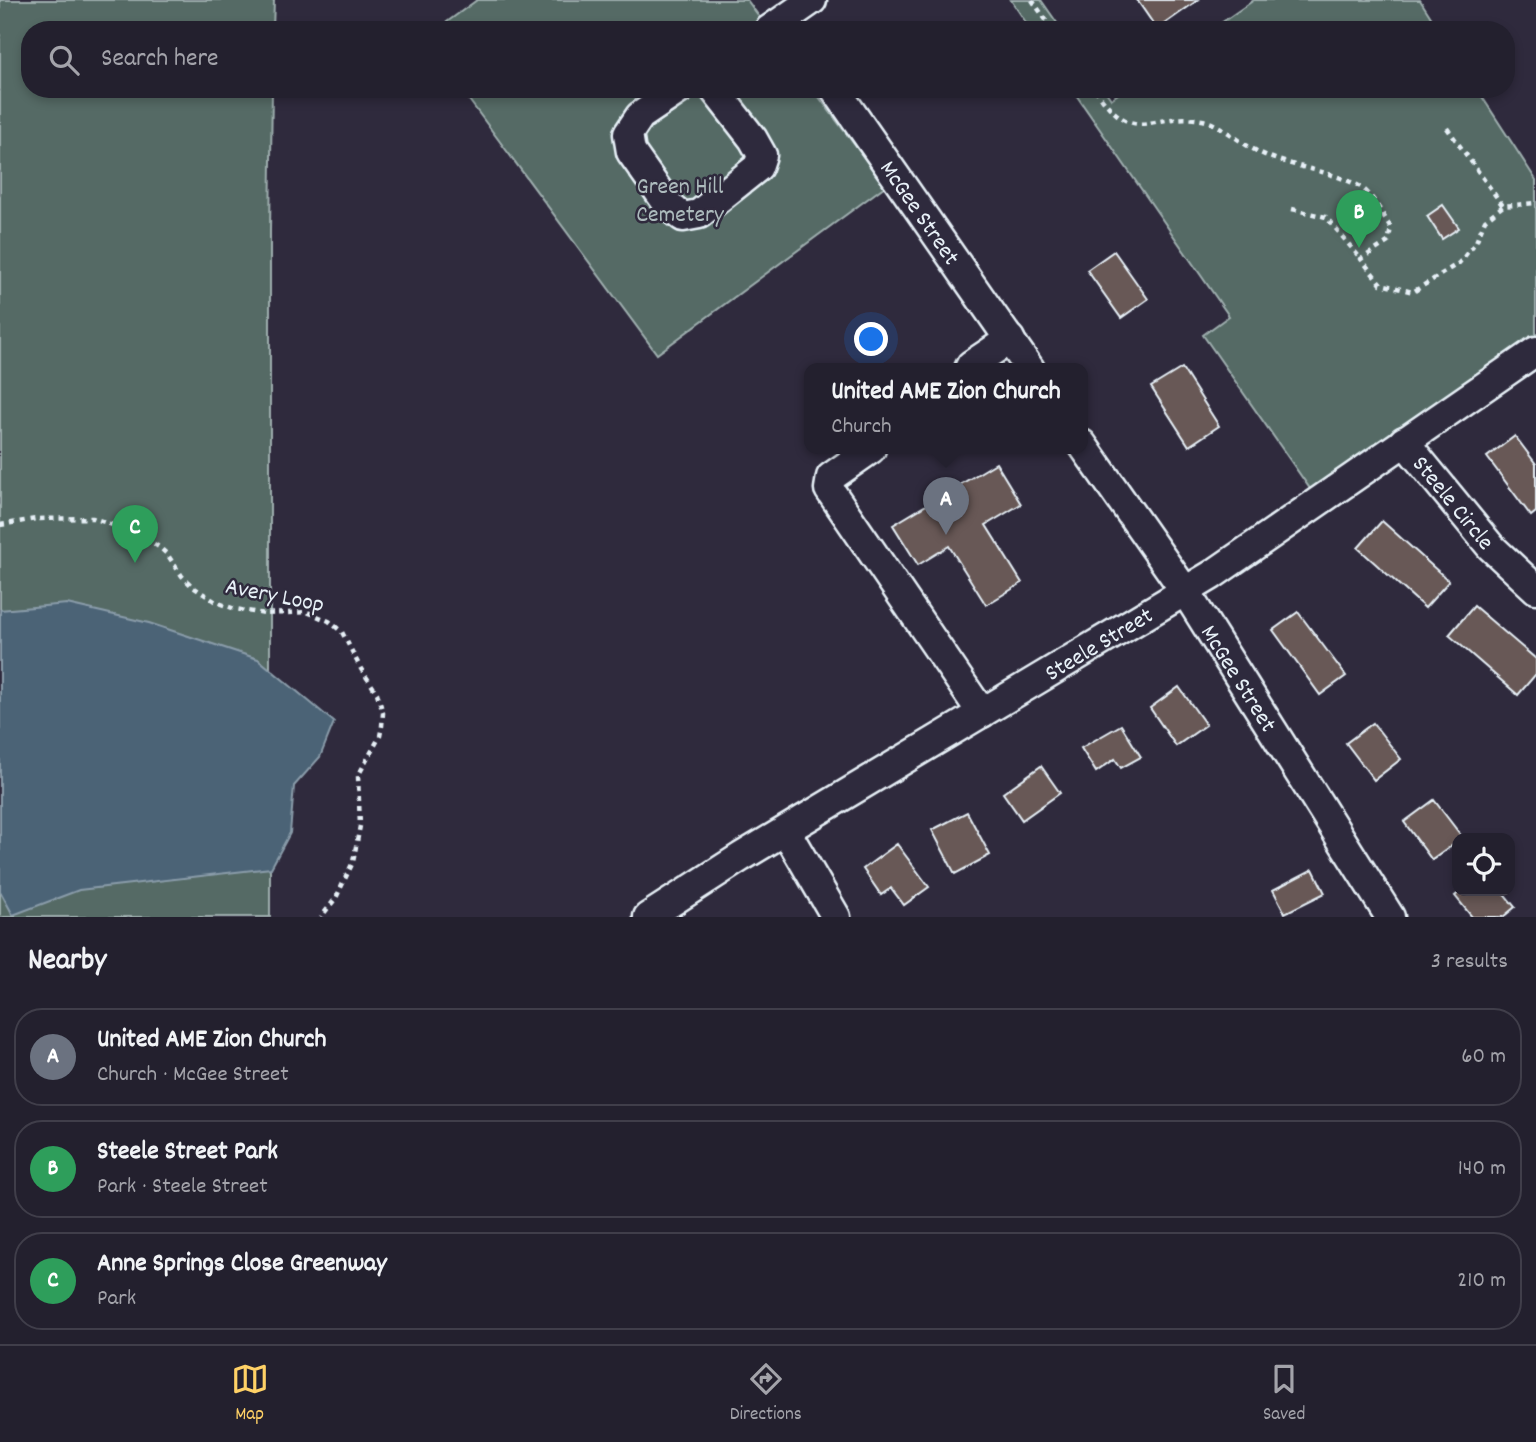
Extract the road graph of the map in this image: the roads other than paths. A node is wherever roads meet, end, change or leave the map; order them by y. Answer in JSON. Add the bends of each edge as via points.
{"nodes":[{"id":1,"x":812,"y":0,"type":"edge"},
{"id":2,"x":789,"y":21,"type":"edge"},
{"id":3,"x":667,"y":98,"type":"edge"},
{"id":4,"x":721,"y":98,"type":"edge"},
{"id":5,"x":841,"y":98,"type":"edge"},
{"id":6,"x":1010,"y":339,"type":"junction"},
{"id":7,"x":1536,"y":351,"type":"edge"},
{"id":8,"x":974,"y":363,"type":"edge"},
{"id":9,"x":1026,"y":363,"type":"edge"},
{"id":10,"x":1404,"y":440,"type":"junction"},
{"id":11,"x":1088,"y":451,"type":"edge"},
{"id":12,"x":864,"y":454,"type":"edge"},
{"id":13,"x":1536,"y":589,"type":"edge"},
{"id":14,"x":1185,"y":591,"type":"junction"},
{"id":15,"x":982,"y":713,"type":"junction"},
{"id":16,"x":786,"y":831,"type":"junction"},
{"id":17,"x":648,"y":917,"type":"edge"},
{"id":18,"x":836,"y":917,"type":"edge"},
{"id":19,"x":1390,"y":917,"type":"edge"}],
"edges":[{"from":1,"to":2,"type":"street"},
{"from":3,"to":4,"type":"street","via":[[640,116],[628,134],[631,152],[669,206],[683,217],[699,214],[758,167],[762,155]]},
{"from":5,"to":6,"type":"street","name":"McGee Street"},
{"from":6,"to":8,"type":"street"},
{"from":6,"to":9,"type":"street","name":"McGee Street"},
{"from":7,"to":10,"type":"street","name":"Steele Street"},
{"from":10,"to":13,"type":"street","name":"Steele Circle","via":[[1491,547]]},
{"from":10,"to":14,"type":"street","name":"Steele Street"},
{"from":11,"to":14,"type":"street","name":"McGee Street"},
{"from":12,"to":15,"type":"street","via":[[831,477],[829,489]]},
{"from":14,"to":15,"type":"street","name":"Steele Street"},
{"from":14,"to":19,"type":"street","name":"McGee Street"},
{"from":15,"to":16,"type":"street","name":"Steele Street"},
{"from":16,"to":17,"type":"street","name":"Steele Street"},
{"from":16,"to":18,"type":"street"}]}
